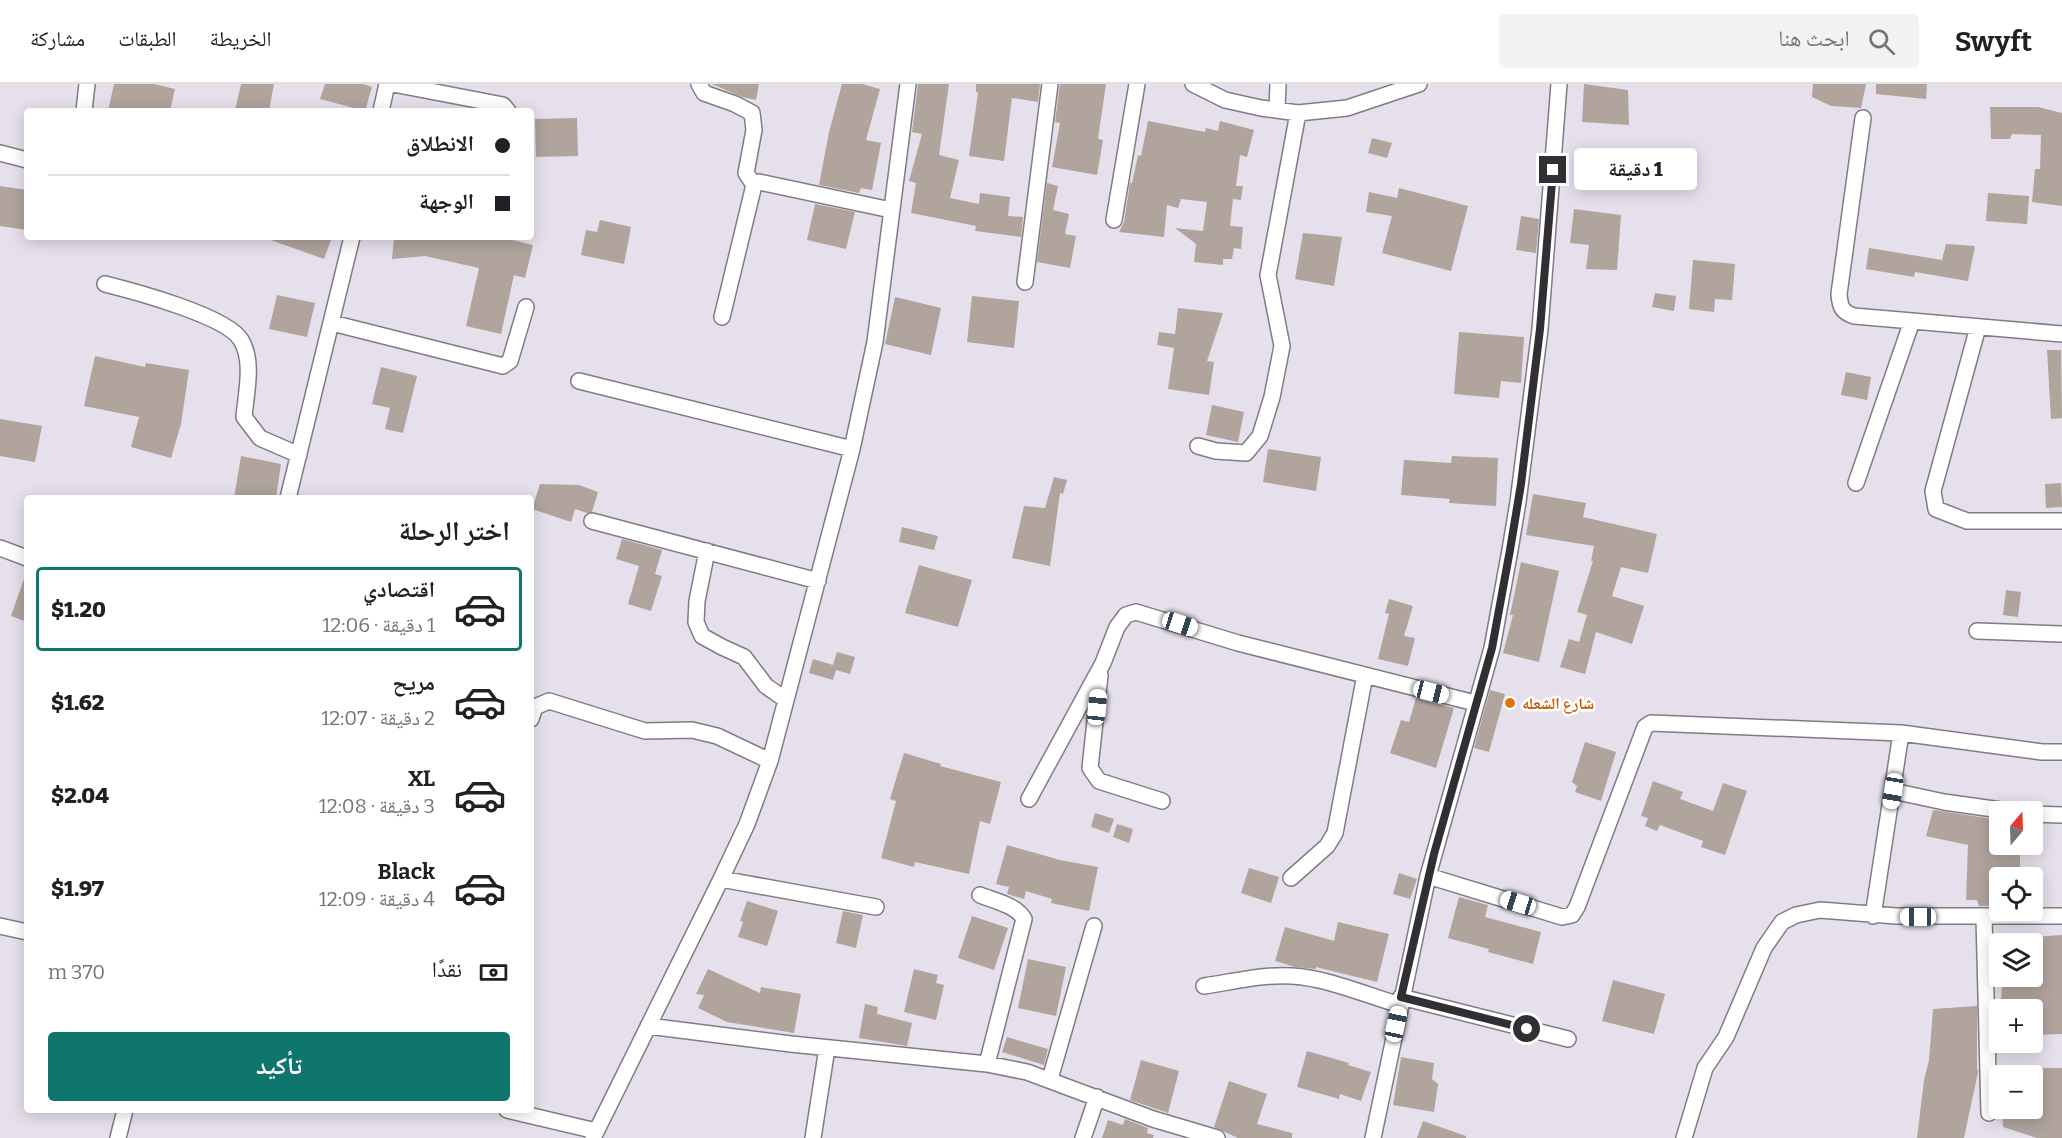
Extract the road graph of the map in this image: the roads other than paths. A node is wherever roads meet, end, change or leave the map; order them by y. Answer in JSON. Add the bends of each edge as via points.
{"nodes":[{"id":1,"x":87,"y":84,"type":"edge"},
{"id":2,"x":387,"y":84,"type":"edge"},
{"id":3,"x":393,"y":84,"type":"edge"},
{"id":4,"x":699,"y":84,"type":"edge"},
{"id":5,"x":908,"y":84,"type":"edge"},
{"id":6,"x":1050,"y":84,"type":"edge"},
{"id":7,"x":1137,"y":84,"type":"edge"},
{"id":8,"x":1193,"y":84,"type":"edge"},
{"id":9,"x":1278,"y":84,"type":"edge"},
{"id":10,"x":1559,"y":84,"type":"edge"},
{"id":11,"x":1409,"y":85,"type":"edge"},
{"id":12,"x":84,"y":108,"type":"edge"},
{"id":13,"x":382,"y":108,"type":"edge"},
{"id":14,"x":506,"y":108,"type":"edge"},
{"id":15,"x":1277,"y":110,"type":"junction"},
{"id":16,"x":1298,"y":113,"type":"junction"},
{"id":17,"x":1863,"y":118,"type":"dead end"},
{"id":18,"x":0,"y":153,"type":"edge"},
{"id":19,"x":24,"y":159,"type":"edge"},
{"id":20,"x":754,"y":185,"type":"junction"},
{"id":21,"x":891,"y":210,"type":"junction"},
{"id":22,"x":1114,"y":220,"type":"dead end"},
{"id":23,"x":351,"y":240,"type":"edge"},
{"id":24,"x":1025,"y":282,"type":"dead end"},
{"id":25,"x":105,"y":284,"type":"dead end"},
{"id":26,"x":526,"y":307,"type":"dead end"},
{"id":27,"x":722,"y":317,"type":"dead end"},
{"id":28,"x":1912,"y":321,"type":"junction"},
{"id":29,"x":332,"y":322,"type":"junction"},
{"id":30,"x":1978,"y":327,"type":"junction"},
{"id":31,"x":2062,"y":334,"type":"edge"},
{"id":32,"x":579,"y":381,"type":"dead end"},
{"id":33,"x":1198,"y":446,"type":"dead end"},
{"id":34,"x":852,"y":448,"type":"junction"},
{"id":35,"x":299,"y":455,"type":"junction"},
{"id":36,"x":1856,"y":483,"type":"dead end"},
{"id":37,"x":289,"y":495,"type":"edge"},
{"id":38,"x":592,"y":521,"type":"dead end"},
{"id":39,"x":2062,"y":521,"type":"edge"},
{"id":40,"x":0,"y":548,"type":"edge"},
{"id":41,"x":707,"y":551,"type":"junction"},
{"id":42,"x":24,"y":557,"type":"edge"},
{"id":43,"x":818,"y":581,"type":"junction"},
{"id":44,"x":1977,"y":631,"type":"dead end"},
{"id":45,"x":2062,"y":634,"type":"edge"},
{"id":46,"x":1101,"y":666,"type":"junction"},
{"id":47,"x":1365,"y":675,"type":"junction"},
{"id":48,"x":786,"y":700,"type":"junction"},
{"id":49,"x":1475,"y":703,"type":"junction"},
{"id":50,"x":534,"y":710,"type":"edge"},
{"id":51,"x":1901,"y":733,"type":"junction"},
{"id":52,"x":2062,"y":752,"type":"edge"},
{"id":53,"x":770,"y":761,"type":"junction"},
{"id":54,"x":1893,"y":791,"type":"junction"},
{"id":55,"x":1029,"y":799,"type":"dead end"},
{"id":56,"x":1162,"y":801,"type":"dead end"},
{"id":57,"x":1989,"y":808,"type":"edge"},
{"id":58,"x":2043,"y":815,"type":"edge"},
{"id":59,"x":2062,"y":816,"type":"edge"},
{"id":60,"x":1428,"y":876,"type":"junction"},
{"id":61,"x":1291,"y":878,"type":"dead end"},
{"id":62,"x":721,"y":879,"type":"junction"},
{"id":63,"x":980,"y":896,"type":"dead end"},
{"id":64,"x":876,"y":907,"type":"dead end"},
{"id":65,"x":1873,"y":916,"type":"junction"},
{"id":66,"x":2062,"y":916,"type":"edge"},
{"id":67,"x":1984,"y":917,"type":"junction"},
{"id":68,"x":0,"y":926,"type":"edge"},
{"id":69,"x":1094,"y":926,"type":"dead end"},
{"id":70,"x":24,"y":931,"type":"edge"},
{"id":71,"x":1204,"y":986,"type":"dead end"},
{"id":72,"x":1401,"y":1001,"type":"junction"},
{"id":73,"x":648,"y":1026,"type":"junction"},
{"id":74,"x":1568,"y":1039,"type":"dead end"},
{"id":75,"x":827,"y":1048,"type":"junction"},
{"id":76,"x":987,"y":1065,"type":"junction"},
{"id":77,"x":1050,"y":1079,"type":"junction"},
{"id":78,"x":1097,"y":1097,"type":"junction"},
{"id":79,"x":124,"y":1113,"type":"edge"},
{"id":80,"x":517,"y":1113,"type":"edge"},
{"id":81,"x":1989,"y":1113,"type":"dead end"},
{"id":82,"x":594,"y":1135,"type":"edge"},
{"id":83,"x":118,"y":1138,"type":"edge"},
{"id":84,"x":813,"y":1138,"type":"edge"},
{"id":85,"x":1083,"y":1138,"type":"edge"},
{"id":86,"x":1217,"y":1138,"type":"edge"},
{"id":87,"x":1373,"y":1138,"type":"edge"},
{"id":88,"x":1684,"y":1138,"type":"edge"}],
"edges":[{"from":1,"to":12,"type":"street"},
{"from":2,"to":13,"type":"street"},
{"from":3,"to":14,"type":"street"},
{"from":4,"to":20,"type":"street","via":[[704,93],[752,113],[754,130],[746,173]]},
{"from":5,"to":21,"type":"street"},
{"from":6,"to":24,"type":"street"},
{"from":7,"to":22,"type":"street"},
{"from":8,"to":15,"type":"street","via":[[1225,100]]},
{"from":9,"to":15,"type":"street"},
{"from":10,"to":49,"type":"street","via":[[1540,329],[1518,502],[1492,648]]},
{"from":11,"to":16,"type":"street","via":[[1347,108]]},
{"from":15,"to":16,"type":"street"},
{"from":16,"to":33,"type":"street","via":[[1268,275],[1282,346],[1272,397],[1260,436],[1246,453]]},
{"from":17,"to":28,"type":"street","via":[[1840,305],[1845,313],[1854,315]]},
{"from":18,"to":19,"type":"street"},
{"from":20,"to":21,"type":"street","via":[[759,182]]},
{"from":20,"to":27,"type":"street"},
{"from":21,"to":34,"type":"street","via":[[875,342]]},
{"from":23,"to":29,"type":"street"},
{"from":25,"to":35,"type":"street","via":[[158,298],[229,328],[241,339],[248,361],[244,417],[260,438]]},
{"from":26,"to":29,"type":"street","via":[[510,361],[502,366]]},
{"from":28,"to":30,"type":"street"},
{"from":28,"to":36,"type":"street"},
{"from":29,"to":35,"type":"street"},
{"from":30,"to":31,"type":"street"},
{"from":30,"to":39,"type":"street","via":[[1933,491],[1936,509],[1967,521]]},
{"from":32,"to":34,"type":"street"},
{"from":34,"to":43,"type":"street"},
{"from":35,"to":37,"type":"street"},
{"from":38,"to":41,"type":"street"},
{"from":40,"to":42,"type":"street"},
{"from":41,"to":43,"type":"street"},
{"from":41,"to":48,"type":"street","via":[[697,601],[696,622],[702,636],[744,657],[766,686]]},
{"from":43,"to":48,"type":"street"},
{"from":44,"to":45,"type":"street"},
{"from":46,"to":47,"type":"street","via":[[1118,627],[1126,615],[1136,612]]},
{"from":46,"to":55,"type":"street"},
{"from":46,"to":56,"type":"street","via":[[1090,768],[1099,781]]},
{"from":47,"to":49,"type":"street"},
{"from":47,"to":61,"type":"street","via":[[1335,833],[1327,846]]},
{"from":48,"to":53,"type":"street"},
{"from":49,"to":60,"type":"street"},
{"from":50,"to":53,"type":"street","via":[[549,702],[645,731],[692,730],[717,736]]},
{"from":51,"to":52,"type":"street"},
{"from":51,"to":54,"type":"street"},
{"from":51,"to":60,"type":"street","via":[[1651,723],[1644,728],[1572,915],[1562,917]]},
{"from":53,"to":62,"type":"street"},
{"from":54,"to":57,"type":"street"},
{"from":54,"to":65,"type":"street"},
{"from":58,"to":59,"type":"street"},
{"from":60,"to":72,"type":"street"},
{"from":62,"to":64,"type":"street"},
{"from":62,"to":73,"type":"street"},
{"from":63,"to":76,"type":"street","via":[[1008,906],[1024,919]]},
{"from":65,"to":67,"type":"street"},
{"from":65,"to":88,"type":"street","via":[[1820,910],[1782,922],[1764,948],[1726,1037],[1705,1068]]},
{"from":66,"to":67,"type":"street"},
{"from":67,"to":81,"type":"street"},
{"from":68,"to":70,"type":"street"},
{"from":69,"to":77,"type":"street"},
{"from":71,"to":72,"type":"street","via":[[1292,976]]},
{"from":72,"to":74,"type":"street"},
{"from":72,"to":87,"type":"street"},
{"from":73,"to":75,"type":"street"},
{"from":73,"to":82,"type":"street"},
{"from":75,"to":76,"type":"street"},
{"from":75,"to":84,"type":"street"},
{"from":76,"to":77,"type":"street"},
{"from":77,"to":78,"type":"street"},
{"from":78,"to":85,"type":"street"},
{"from":78,"to":86,"type":"street"},
{"from":79,"to":83,"type":"street"},
{"from":80,"to":82,"type":"street"}]}
